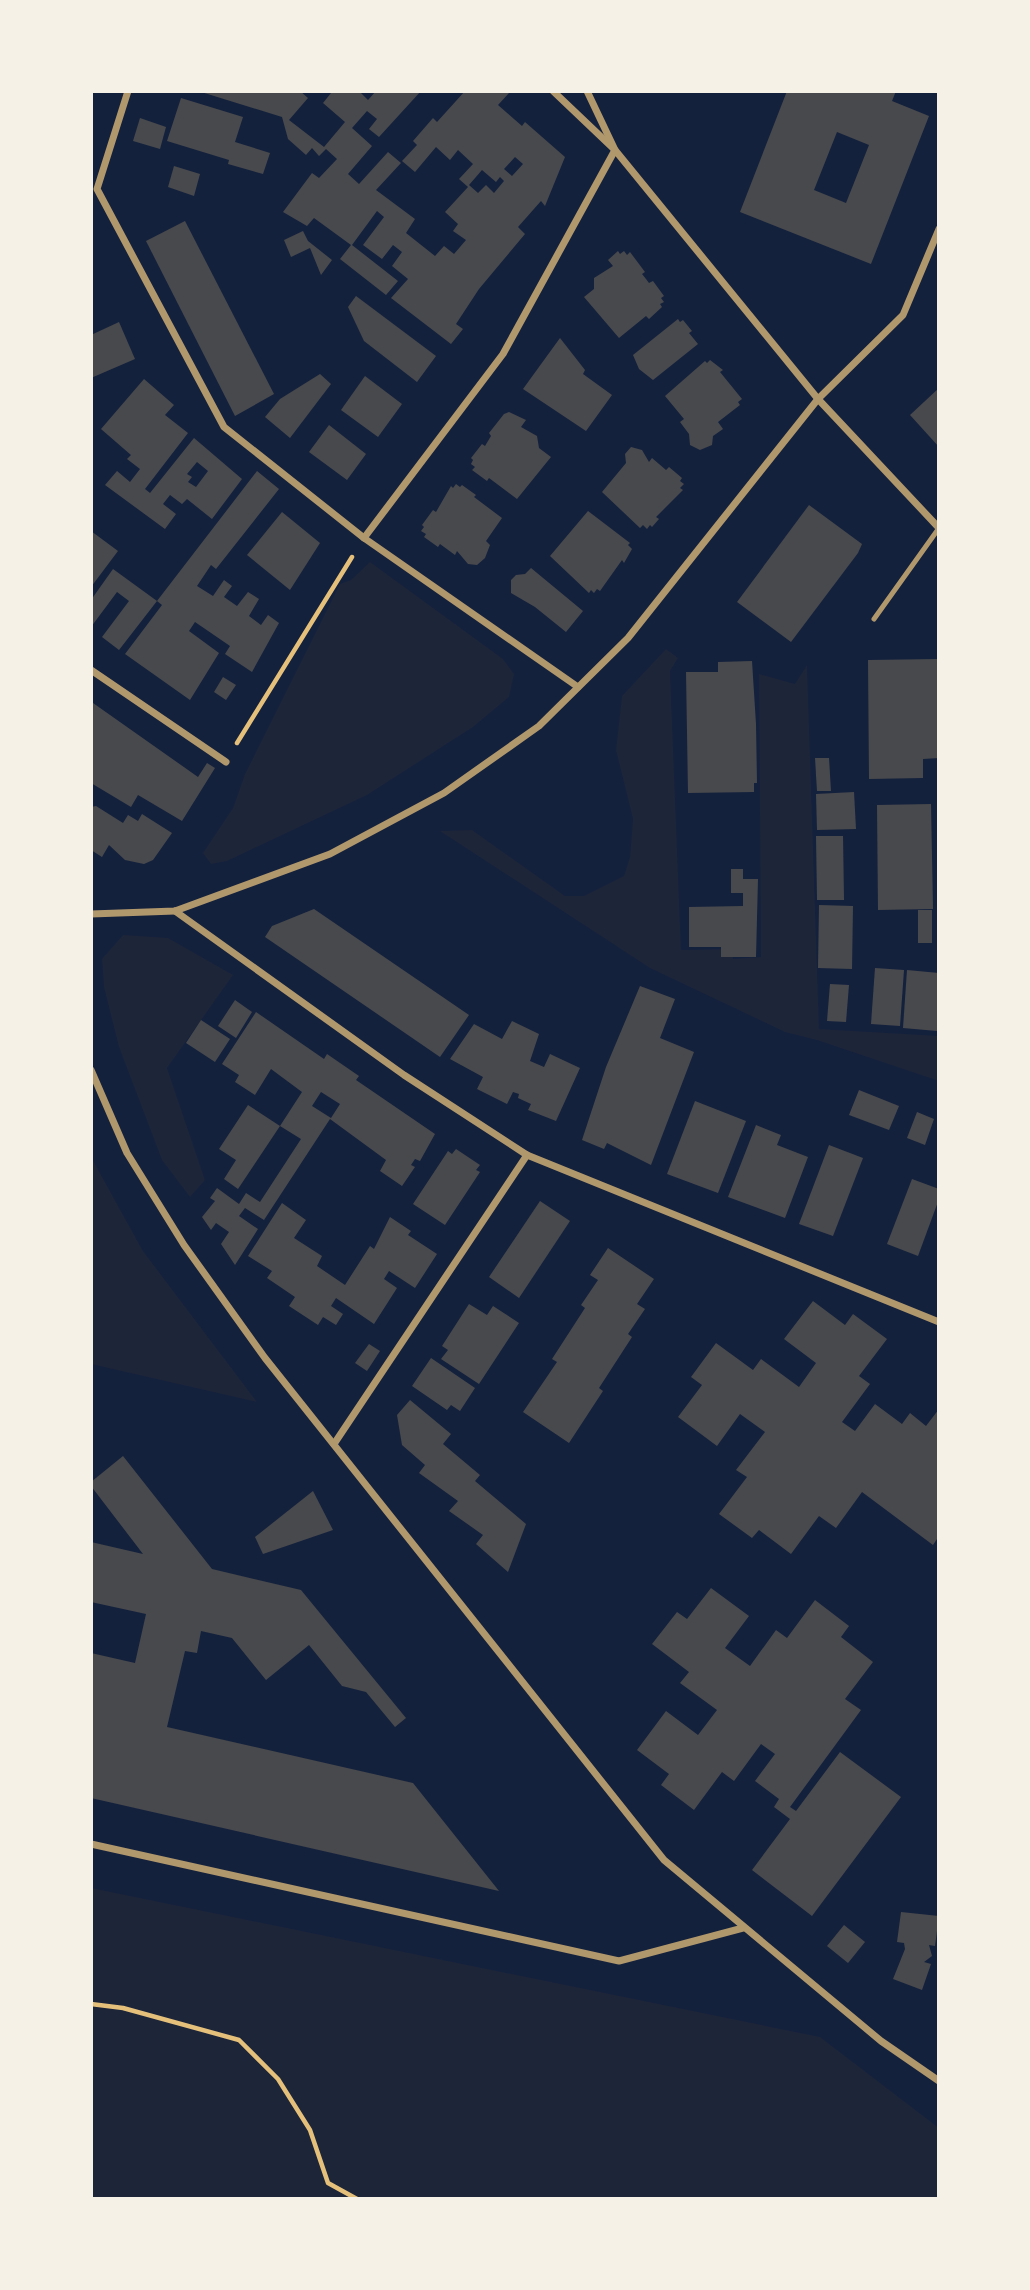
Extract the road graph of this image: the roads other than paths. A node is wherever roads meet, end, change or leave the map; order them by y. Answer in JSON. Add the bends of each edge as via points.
{"nodes":[{"id":1,"x":128,"y":91,"type":"edge"},
{"id":2,"x":553,"y":91,"type":"edge"},
{"id":3,"x":587,"y":91,"type":"edge"},
{"id":4,"x":615,"y":150,"type":"junction"},
{"id":5,"x":939,"y":229,"type":"edge"},
{"id":6,"x":818,"y":399,"type":"junction"},
{"id":7,"x":939,"y":528,"type":"edge"},
{"id":8,"x":364,"y":538,"type":"junction"},
{"id":9,"x":874,"y":619,"type":"dead end"},
{"id":10,"x":91,"y":670,"type":"edge"},
{"id":11,"x":578,"y":687,"type":"junction"},
{"id":12,"x":226,"y":762,"type":"road end"},
{"id":13,"x":175,"y":911,"type":"junction"},
{"id":14,"x":91,"y":914,"type":"edge"},
{"id":15,"x":91,"y":1070,"type":"edge"},
{"id":16,"x":527,"y":1155,"type":"junction"},
{"id":17,"x":939,"y":1322,"type":"edge"},
{"id":18,"x":334,"y":1444,"type":"junction"},
{"id":19,"x":91,"y":1844,"type":"edge"},
{"id":20,"x":743,"y":1928,"type":"junction"},
{"id":21,"x":939,"y":2081,"type":"edge"}],
"edges":[{"from":1,"to":8,"type":"street","via":[[97,189],[224,427]]},
{"from":2,"to":4,"type":"street"},
{"from":3,"to":4,"type":"street"},
{"from":4,"to":6,"type":"street"},
{"from":4,"to":8,"type":"street","via":[[503,354]]},
{"from":5,"to":6,"type":"street","via":[[903,315]]},
{"from":6,"to":7,"type":"street"},
{"from":6,"to":11,"type":"street","via":[[628,638]]},
{"from":7,"to":9,"type":"lane"},
{"from":8,"to":11,"type":"street"},
{"from":10,"to":12,"type":"street"},
{"from":11,"to":13,"type":"street","via":[[539,726],[444,793],[330,854]]},
{"from":13,"to":14,"type":"street"},
{"from":13,"to":16,"type":"street","via":[[404,1074]]},
{"from":15,"to":18,"type":"street","via":[[127,1153],[184,1245]]},
{"from":16,"to":17,"type":"street"},
{"from":16,"to":18,"type":"street"},
{"from":18,"to":20,"type":"street","via":[[664,1860]]},
{"from":19,"to":20,"type":"street","via":[[619,1961]]},
{"from":20,"to":21,"type":"street"}]}
